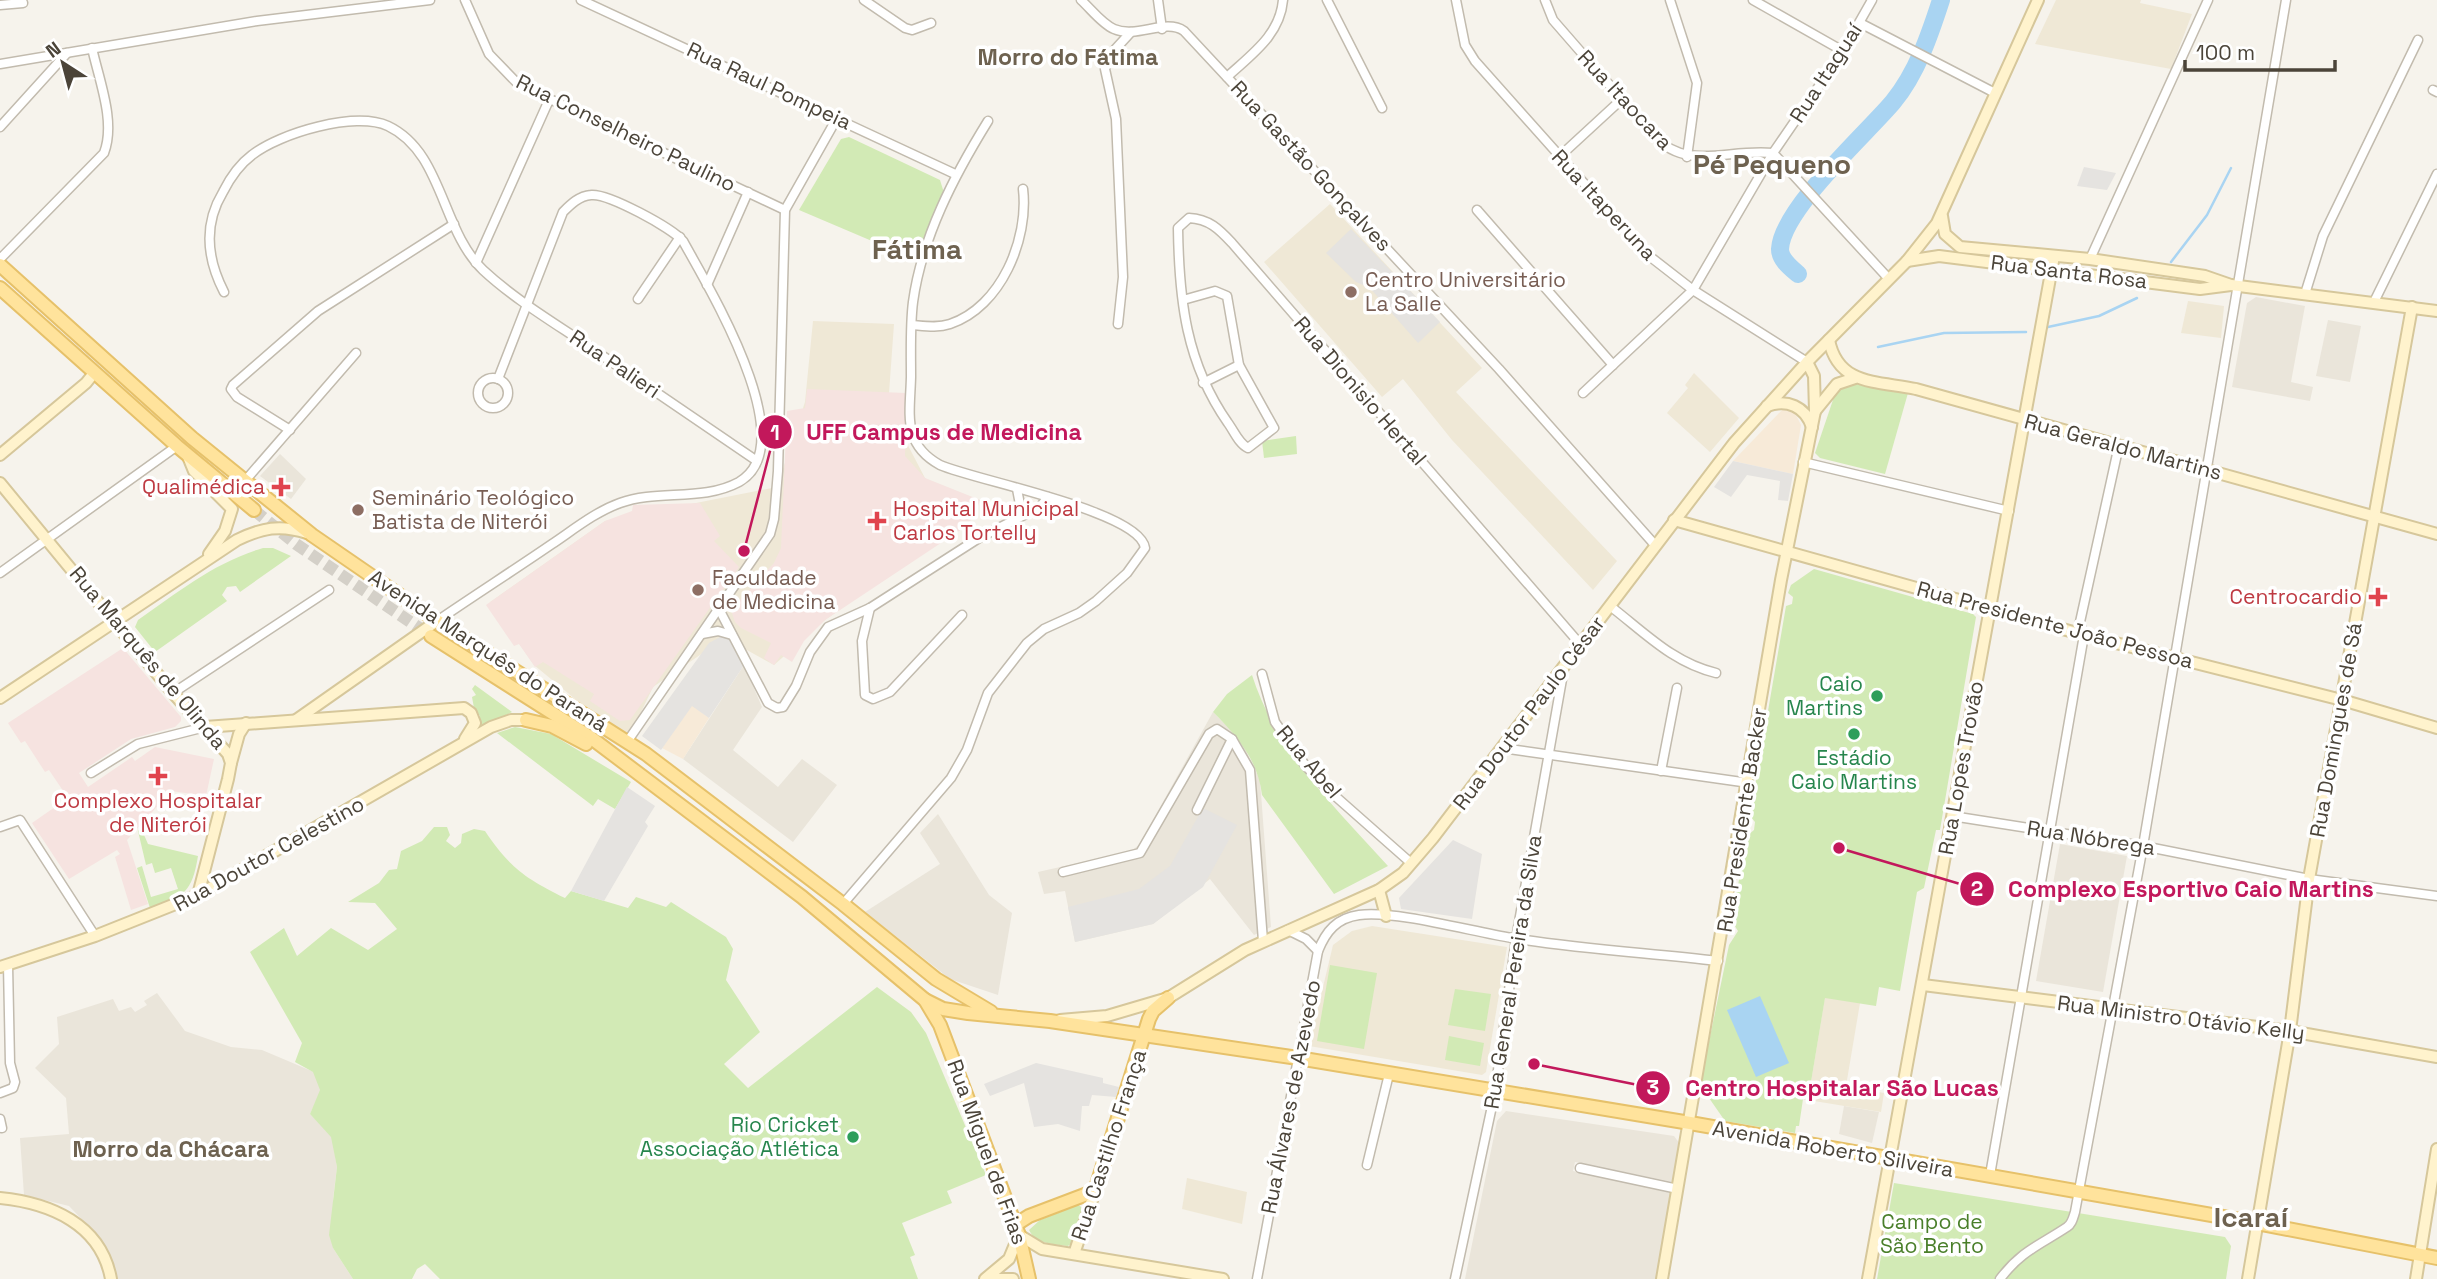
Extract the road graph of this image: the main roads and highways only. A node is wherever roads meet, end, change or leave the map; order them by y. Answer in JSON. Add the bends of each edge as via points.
{"nodes":[{"id":1,"x":0,"y":265,"type":"edge"},
{"id":2,"x":0,"y":288,"type":"edge"},
{"id":3,"x":50,"y":311,"type":"junction"},
{"id":4,"x":34,"y":328,"type":"junction"},
{"id":5,"x":106,"y":361,"type":"junction"},
{"id":6,"x":94,"y":373,"type":"junction"},
{"id":7,"x":254,"y":510,"type":"tunnel mouth"},
{"id":8,"x":431,"y":636,"type":"tunnel mouth"},
{"id":9,"x":526,"y":720,"type":"road end"},
{"id":10,"x":638,"y":773,"type":"junction"},
{"id":11,"x":1168,"y":998,"type":"road end"},
{"id":12,"x":925,"y":1000,"type":"junction"},
{"id":13,"x":994,"y":1013,"type":"junction"},
{"id":14,"x":1050,"y":1021,"type":"joint"},
{"id":15,"x":940,"y":1025,"type":"joint"},
{"id":16,"x":1144,"y":1036,"type":"junction"},
{"id":17,"x":1017,"y":1230,"type":"junction"},
{"id":18,"x":2437,"y":1258,"type":"edge"},
{"id":19,"x":1030,"y":1279,"type":"edge"}],
"edges":[{"from":1,"to":3,"type":"main road","name":"Avenida Marquês do Paraná"},
{"from":2,"to":4,"type":"main road"},
{"from":3,"to":4,"type":"main road"},
{"from":3,"to":5,"type":"main road","name":"Avenida Marquês do Paraná"},
{"from":4,"to":6,"type":"main road"},
{"from":5,"to":6,"type":"main road"},
{"from":5,"to":13,"type":"main road","name":"Avenida Marquês do Paraná","via":[[312,535],[627,742],[844,904],[936,979]]},
{"from":6,"to":7,"type":"main road"},
{"from":8,"to":10,"type":"main road","name":"Avenida Marquês do Paraná","via":[[590,737]]},
{"from":9,"to":10,"type":"main road","via":[[552,726]]},
{"from":10,"to":12,"type":"main road","name":"Avenida Marquês do Paraná","via":[[802,897]]},
{"from":11,"to":16,"type":"main road","name":"Rua Castilho França","via":[[1153,1011]]},
{"from":12,"to":13,"type":"main road","via":[[943,1009]]},
{"from":12,"to":15,"type":"main road","name":"Avenida Marquês do Paraná"},
{"from":13,"to":14,"type":"main road","name":"Rua Doutor Paulo César"},
{"from":14,"to":16,"type":"main road","name":"Avenida Roberto Silveira"},
{"from":15,"to":17,"type":"main road","name":"Rua Miguel de Frias"},
{"from":16,"to":17,"type":"main road","name":"Rua Castilho França","via":[[1095,1191],[1028,1216]]},
{"from":16,"to":18,"type":"main road","name":"Avenida Roberto Silveira","via":[[1690,1123]]},
{"from":17,"to":19,"type":"main road","name":"Rua Miguel de Frias"}]}
